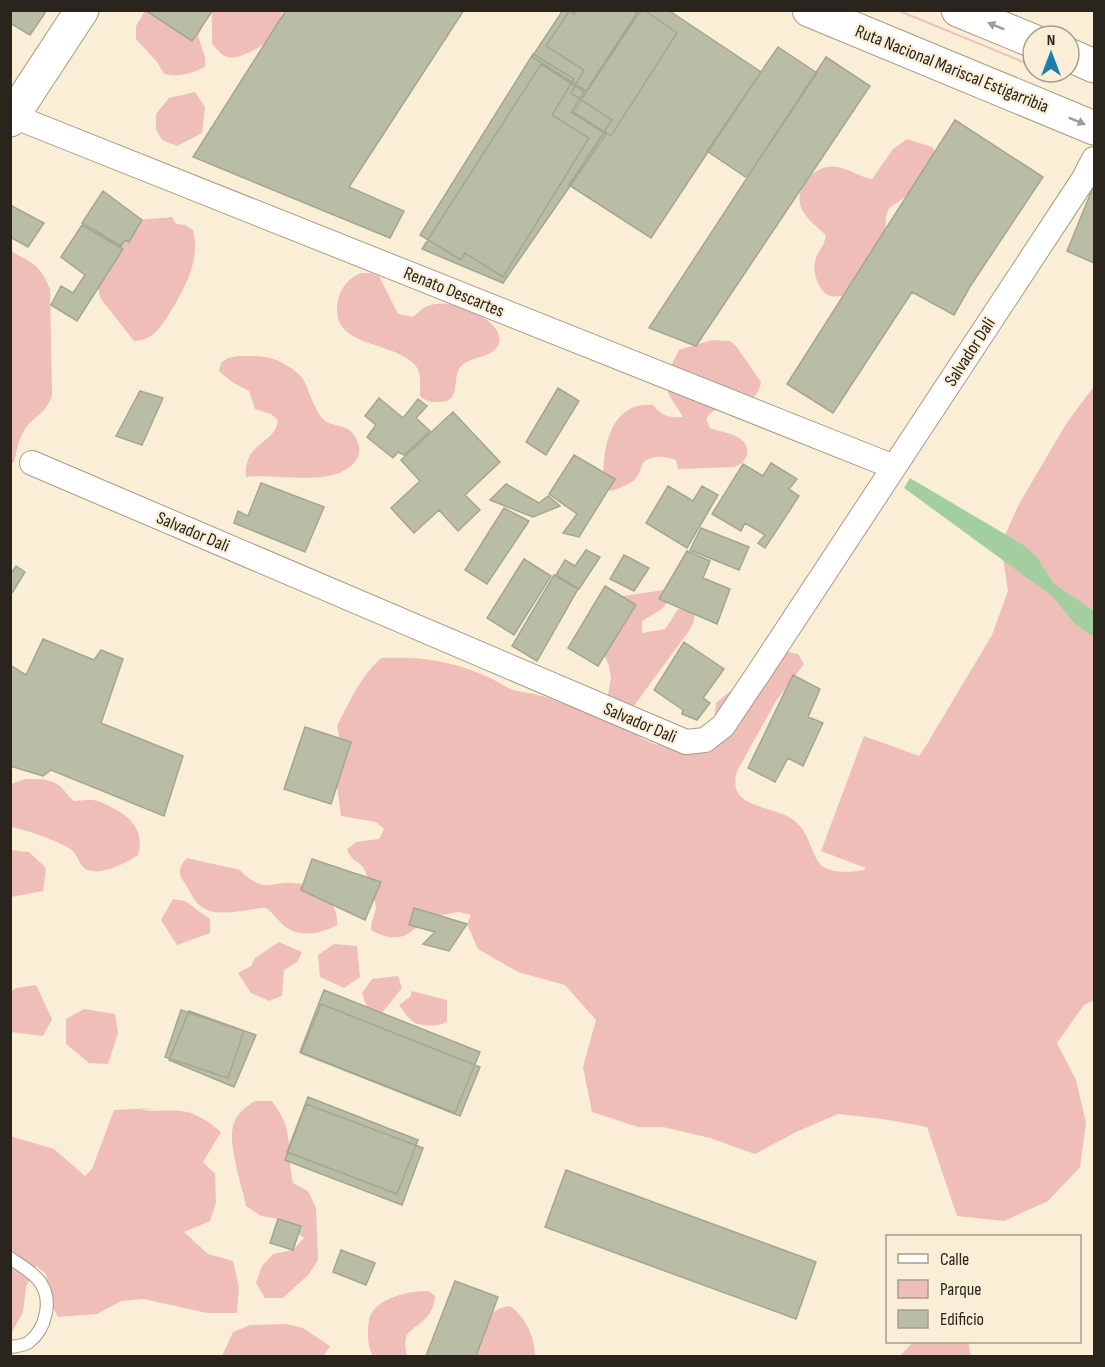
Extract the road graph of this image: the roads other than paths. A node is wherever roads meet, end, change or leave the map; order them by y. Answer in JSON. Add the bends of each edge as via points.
{"nodes":[{"id":1,"x":82,"y":10,"type":"edge"},
{"id":2,"x":809,"y":10,"type":"edge"},
{"id":3,"x":958,"y":10,"type":"edge"},
{"id":4,"x":1021,"y":36,"type":"edge"},
{"id":5,"x":1081,"y":60,"type":"edge"},
{"id":6,"x":1095,"y":66,"type":"edge"},
{"id":7,"x":12,"y":118,"type":"edge"},
{"id":8,"x":1095,"y":128,"type":"edge"},
{"id":9,"x":1095,"y":159,"type":"edge"},
{"id":10,"x":32,"y":463,"type":"dead end"},
{"id":11,"x":894,"y":467,"type":"junction"},
{"id":12,"x":10,"y":1258,"type":"edge"},
{"id":13,"x":10,"y":1347,"type":"edge"}],
"edges":[{"from":1,"to":7,"type":"main road"},
{"from":2,"to":8,"type":"main road","name":"Ruta Nacional Mariscal Estigarribia","one_way":true},
{"from":4,"to":3,"type":"main road","one_way":true},
{"from":5,"to":6,"type":"main road"},
{"from":7,"to":11,"type":"street","name":"Renato Descartes"},
{"from":9,"to":11,"type":"street","name":"Salvador Dali"},
{"from":10,"to":11,"type":"street","name":"Salvador Dali","via":[[686,742],[705,740],[723,726]]},
{"from":12,"to":13,"type":"lane","via":[[36,1276],[48,1296],[38,1333],[27,1344]]}]}
